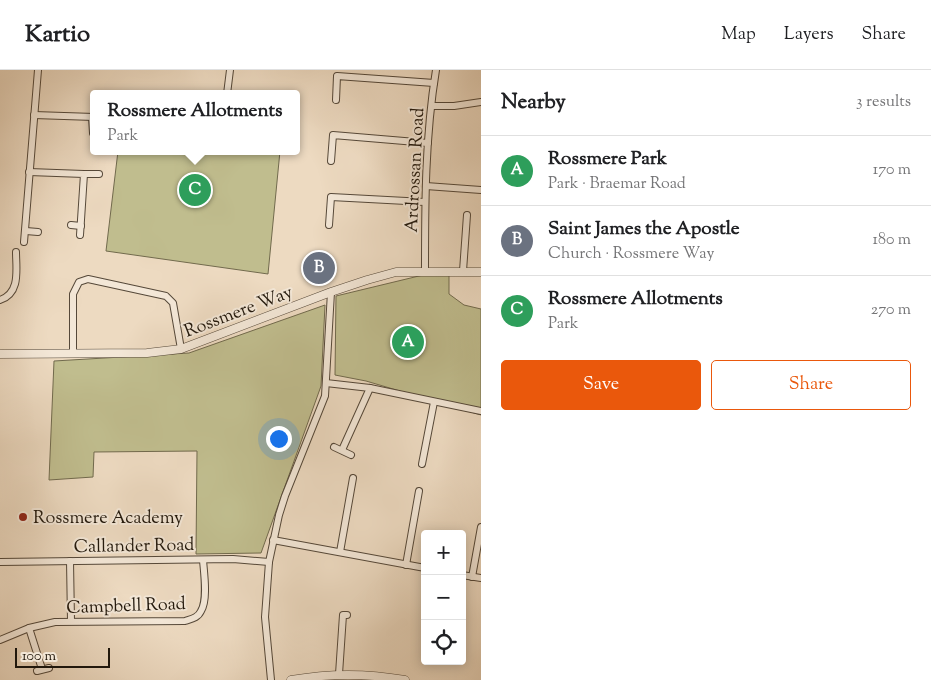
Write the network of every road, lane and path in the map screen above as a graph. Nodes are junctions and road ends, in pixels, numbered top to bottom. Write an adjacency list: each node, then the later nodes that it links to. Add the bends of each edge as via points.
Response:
1 (38, 70): 9 (street)
2 (230, 70): 5 (street)
3 (436, 70): 4 (street, Ardrossan Road)
4 (434, 83): 6 (street, via 337,76); 8 (street, Ardrossan Road)
5 (228, 90)
6 (336, 100)
7 (481, 102): 8 (street)
8 (432, 106): 11 (street, Ardrossan Road)
9 (34, 115): 10 (street); 13 (street)
10 (90, 117)
11 (428, 143): 12 (street, via 333,135); 16 (street, Ardrossan Road)
12 (331, 161)
13 (28, 172): 14 (street); 23 (street)
14 (84, 174): 15 (street); 22 (street)
15 (99, 174)
16 (426, 186): 17 (street); 18 (street, Ardrossan Road)
17 (481, 190)
18 (425, 202): 21 (street, via 331,197); 29 (street, Ardrossan Road)
19 (467, 215): 28 (street)
20 (71, 225): 22 (street)
21 (329, 225)
22 (81, 226): 25 (street)
23 (26, 231): 24 (street); 26 (street)
24 (38, 232)
25 (80, 235)
26 (24, 242)
27 (16, 252): 32 (street, via 16,286)
28 (463, 271): 29 (street, Rossmere Way); 30 (street, Rossmere Way)
29 (425, 272): 31 (street, Rossmere Way, via 396,272)
30 (481, 272)
31 (331, 292): 33 (street, Rossmere Way); 36 (street)
32 (0, 300)
33 (181, 348): 35 (street, Rossmere Way, via 147,353); 35 (street, via 172,303 166,296 88,278 79,282 73,294)
34 (0, 354): 35 (street, Rossmere Way)
35 (73, 354)
36 (326, 383): 37 (street); 47 (street, via 325,396 293,474)
37 (370, 388): 38 (street); 41 (street)
38 (434, 402): 39 (street); 43 (street)
39 (481, 411)
40 (334, 447): 41 (street)
41 (342, 450): 42 (street)
42 (351, 455)
43 (422, 464)
44 (353, 478): 48 (street)
45 (420, 491): 53 (street)
46 (481, 527): 56 (street)
47 (273, 540): 48 (street); 52 (street)
48 (340, 552): 53 (street)
49 (203, 560): 50 (street, Callander Road); 52 (street, Callander Road); 59 (street, Campbell Road, via 204,606 197,617 185,621)
50 (70, 561): 51 (street, Callander Road); 59 (street)
51 (0, 562)
52 (269, 562): 65 (street, via 265,617)
53 (406, 565): 54 (street)
54 (421, 567)
55 (466, 575): 56 (street)
56 (472, 576): 57 (street)
57 (481, 578)
58 (347, 615): 63 (street, via 343,615)
59 (71, 622): 60 (street, Campbell Road)
60 (29, 628): 61 (street, Campbell Road); 62 (street, via 39,670)
61 (0, 640)
62 (49, 668)
63 (339, 674): 64 (street); 67 (street)
64 (318, 678): 66 (street)
65 (270, 680)
66 (291, 680)
67 (405, 680)

